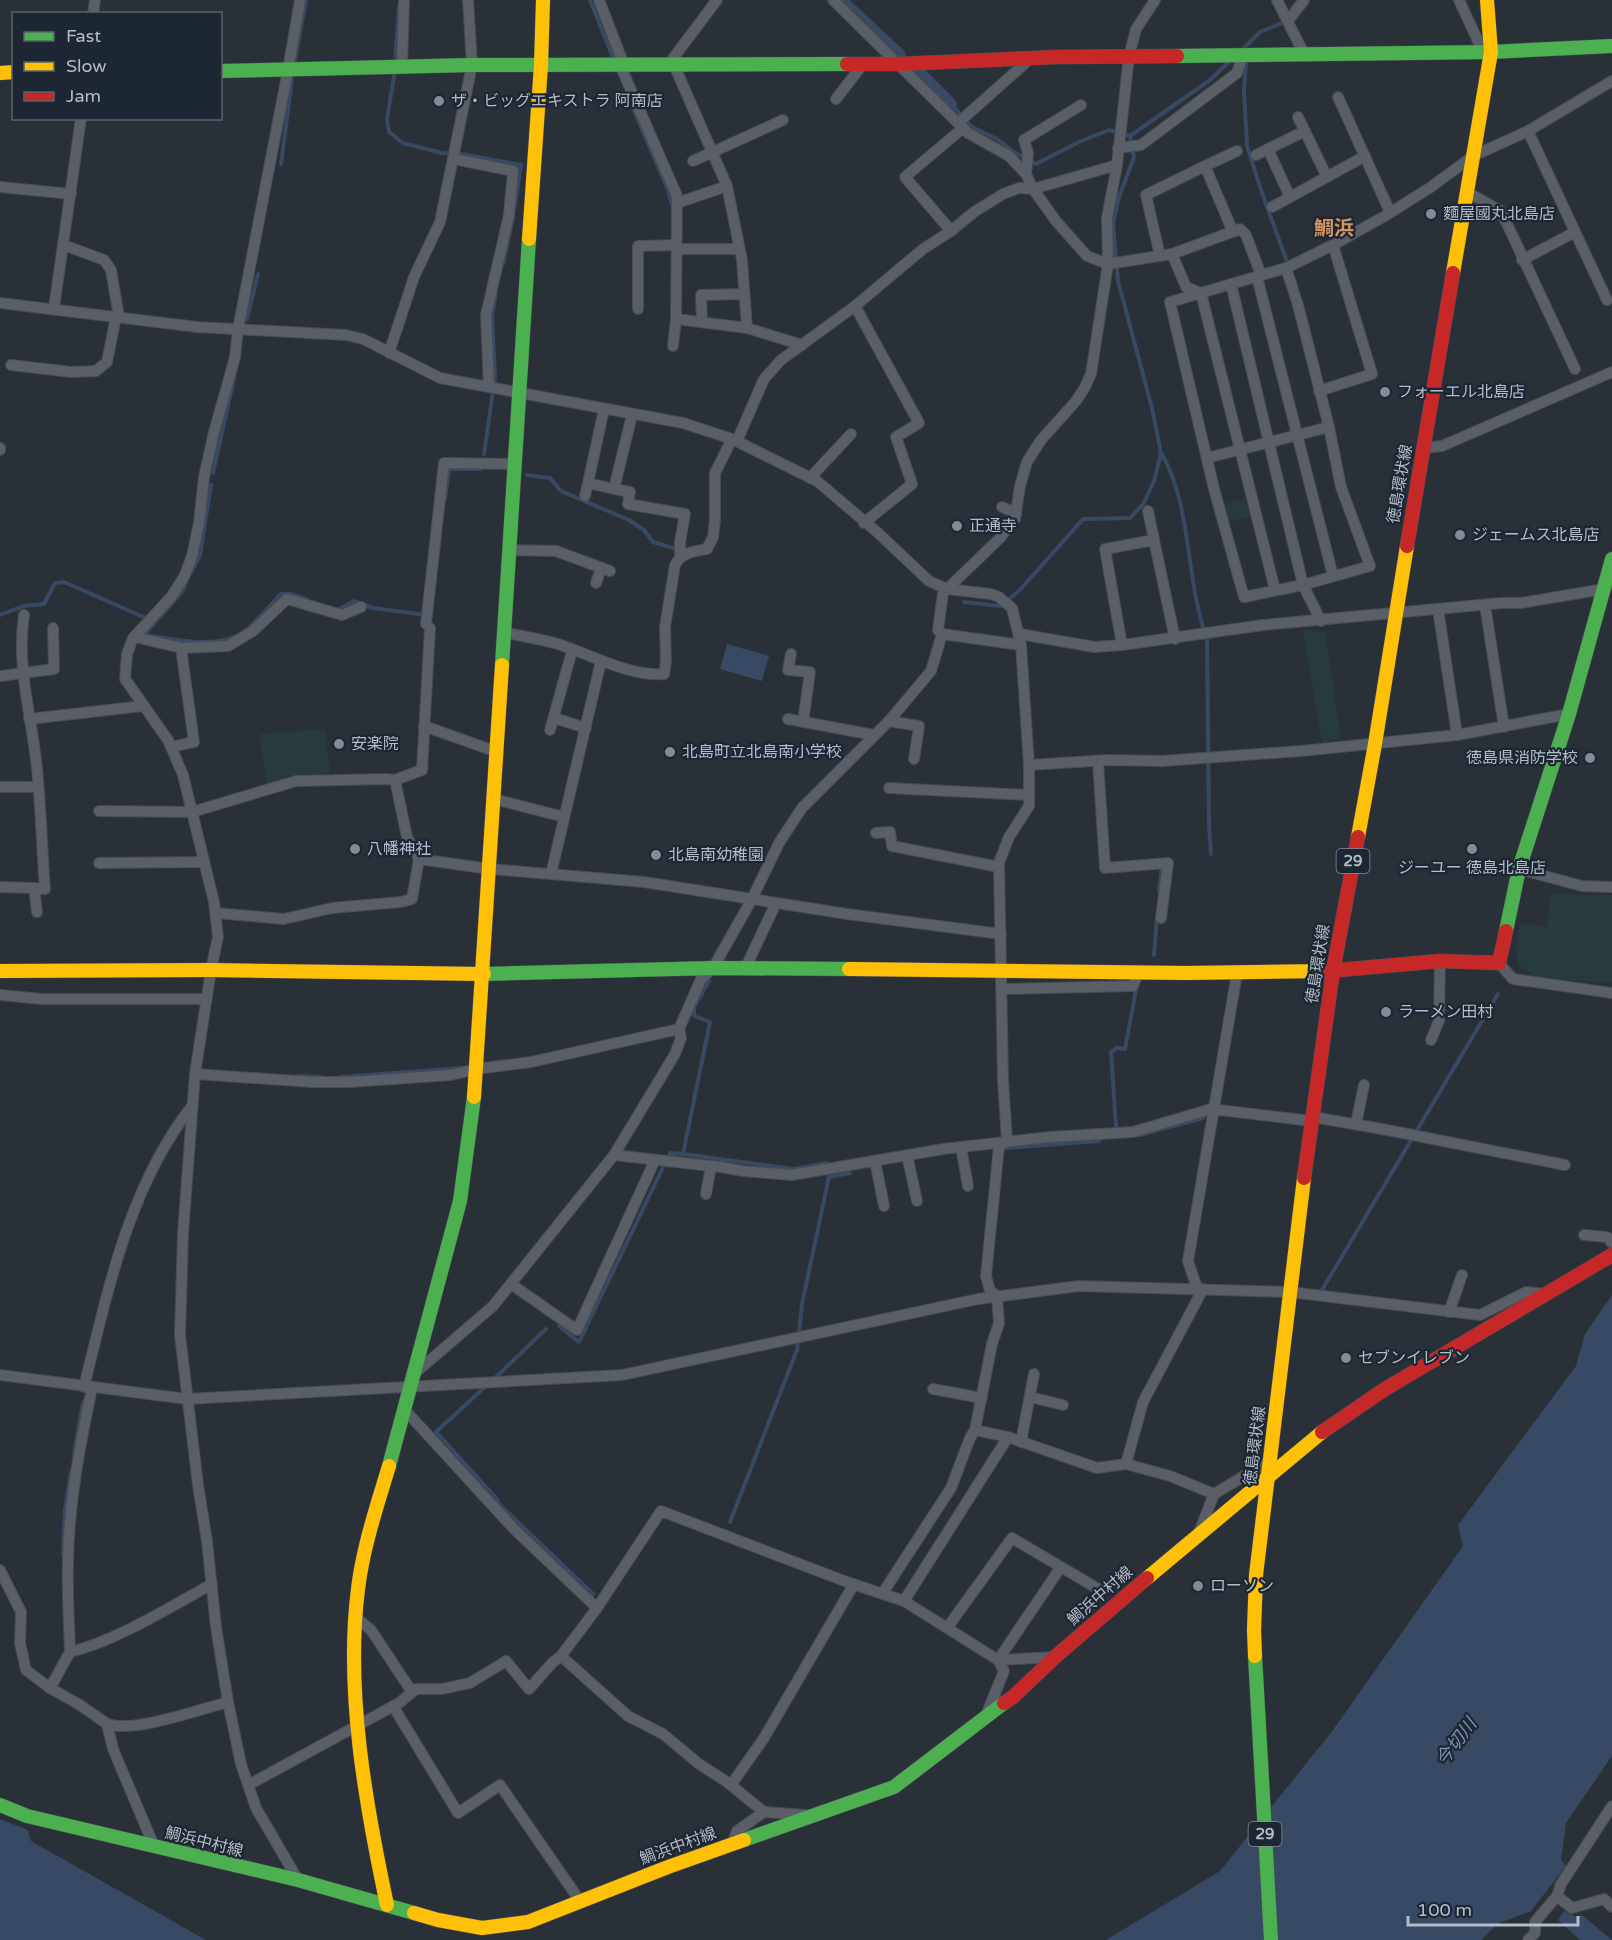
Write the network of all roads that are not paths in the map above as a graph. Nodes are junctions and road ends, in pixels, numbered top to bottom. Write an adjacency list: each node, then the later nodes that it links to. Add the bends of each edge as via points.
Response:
1 (300, 0): 27 (street)
2 (404, 0): 26 (street)
3 (468, 0): 22 (street)
4 (543, 0): 23 (street)
5 (599, 0): 24 (street)
6 (717, 0): 25 (street)
7 (833, 0): 21 (street)
8 (1155, 0): 18 (street, via 1136,29)
9 (1277, 0): 13 (street)
10 (1304, 0): 13 (street)
11 (1459, 0): 15 (street)
12 (1487, 0): 15 (street, 徳島環状線 / 29)
13 (1288, 21): 16 (street)
14 (1612, 46): 15 (street)
15 (1487, 52): 16 (street); 46 (street, 徳島環状線 / 29)
16 (1304, 54): 17 (street)
17 (1237, 55): 18 (street); 39 (street, via 1237,73 1141,145)
18 (1129, 56): 19 (street); 39 (street)
19 (1031, 58): 21 (street); 36 (street)
20 (863, 64): 21 (street); 25 (street); 31 (street)
21 (899, 64): 36 (street)
22 (472, 65): 23 (street); 26 (street); 44 (street)
23 (540, 65): 24 (street); 95 (street)
24 (619, 65): 25 (street); 58 (street)
25 (671, 65): 42 (street)
26 (397, 67): 27 (street)
27 (288, 70): 28 (street); 86 (street)
28 (222, 71)
29 (1612, 81): 38 (street)
30 (1338, 97): 45 (street)
31 (836, 99)
32 (1081, 105): 50 (street, via 1024,140 1028,153)
33 (1298, 117): 37 (street)
34 (81, 120): 56 (street)
35 (783, 120): 42 (street)
36 (960, 125): 50 (street, via 1009,156); 61 (street, via 905,177)
37 (1305, 131): 40 (street); 51 (street)
38 (1528, 131): 46 (street); 63 (street)
39 (1118, 148): 48 (street)
40 (1268, 150): 43 (street); 57 (street)
41 (1237, 151): 49 (street)
42 (712, 154): 47 (street); 52 (street)
43 (1256, 155)
44 (455, 156): 89 (street, via 440,222 414,277); 93 (street, via 513,171 509,215 486,315)
45 (1365, 156): 51 (street); 60 (street)
46 (1473, 156): 55 (street, 徳島環状線 / 29); 60 (street)
47 (693, 161)
48 (1118, 165): 54 (street); 71 (street, via 1107,218)
49 (1205, 166): 62 (street); 69 (street, via 1146,195)
50 (1026, 174): 54 (street)
51 (1327, 177): 57 (street)
52 (726, 186): 58 (street); 67 (street)
53 (0, 187): 56 (street)
54 (1033, 189): 61 (street, via 1019,188 1003,194); 71 (street, via 1087,256)
55 (1467, 192): 70 (street, via 1501,211); 103 (street, 徳島環状線 / 29)
56 (71, 194): 64 (street)
57 (1290, 197): 59 (street)
58 (677, 203): 66 (street)
59 (1272, 207)
60 (1390, 212): 65 (street)
61 (951, 231): 79 (street, via 923,249)
62 (1233, 231): 68 (street); 73 (street, via 1240,229 1246,235)
63 (1575, 232): 70 (street); 77 (street)
64 (64, 245): 80 (street); 82 (street, via 104,260 111,270)
65 (1333, 245): 72 (street); 94 (street, via 1372,375)
66 (677, 247): 67 (street); 81 (street, via 638,246); 83 (street)
67 (740, 249): 76 (street)
68 (1172, 254): 69 (street); 75 (street, via 1186,287)
69 (1160, 256): 71 (street)
70 (1522, 260): 91 (street)
71 (1108, 264): 113 (street, via 1091,374 1072,406 1027,462)
72 (1286, 268): 73 (street); 94 (street)
73 (1259, 276): 74 (street); 100 (street)
74 (1231, 284): 75 (street); 102 (street)
75 (1201, 293): 104 (street); 105 (street, via 1170,302)
76 (744, 294): 84 (street, via 701,295); 85 (street)
77 (1607, 300)
78 (0, 303): 80 (street)
79 (855, 306): 87 (street); 114 (street, via 920,423 896,437 912,484)
80 (54, 308): 82 (street)
81 (638, 309)
82 (117, 317): 86 (street); 90 (street, via 107,362 96,371)
83 (676, 320): 84 (street); 88 (street)
84 (702, 322): 85 (street)
85 (747, 328): 87 (street)
86 (238, 329): 89 (street, via 345,335 363,339); 134 (street, via 236,357 214,432 192,556 171,597)
87 (802, 345): 101 (street, via 764,379)
88 (673, 346)
89 (389, 353): 93 (street, via 440,378)
90 (10, 365)
91 (1575, 369)
92 (1612, 372): 103 (street, via 1442,446)
93 (493, 387): 95 (street)
94 (1319, 391): 98 (street)
95 (518, 392): 96 (street); 106 (street)
96 (604, 409): 97 (street); 108 (street)
97 (632, 415): 101 (street, via 683,423); 109 (street)
98 (1329, 427): 100 (street); 119 (street, via 1341,488 1370,566)
99 (851, 434): 107 (street)
100 (1297, 436): 102 (street); 119 (street)
101 (734, 440): 107 (street); 117 (street, via 715,473 713,537 707,549)
102 (1270, 443): 104 (street); 121 (street)
103 (1423, 448): 128 (street, 徳島環状線 / 29)
104 (1240, 450): 105 (street); 124 (street)
105 (1206, 458): 124 (street, via 1244,597)
106 (513, 464): 116 (street); 151 (street, via 444,463 428,620)
107 (810, 478): 114 (street)
108 (588, 483): 109 (street); 110 (street)
109 (614, 489): 117 (street, via 630,492 628,504 685,514)
110 (585, 496)
111 (1002, 507): 113 (street)
112 (1148, 511): 115 (street)
113 (1016, 513): 122 (street, via 1000,538)
114 (864, 523): 122 (street, via 929,581)
115 (1154, 540): 135 (street); 137 (street, via 1105,549)
116 (508, 550): 120 (street, via 556,551 605,569); 132 (street)
117 (680, 556): 141 (street, via 675,565 665,627 664,674 650,675)
118 (1612, 559): 123 (street)
119 (1333, 576): 121 (street)
120 (596, 583)
121 (1304, 585): 124 (street); 130 (street)
122 (947, 589): 133 (street, via 940,607 938,630); 136 (street, via 999,597 1012,608)
123 (1604, 589): 125 (street); 145 (street)
124 (1275, 590)
125 (1485, 605): 127 (street); 152 (street)
126 (361, 607): 138 (street, via 342,615 286,599 252,631 228,646)
127 (1438, 609): 128 (street); 156 (street)
128 (1395, 614): 130 (street); 157 (street, 徳島環状線 / 29)
129 (24, 615): 142 (street, via 20,638)
130 (1321, 621): 135 (street, via 1263,625)
131 (53, 628): 142 (street, via 54,669)
132 (503, 632): 139 (street); 159 (street)
133 (942, 634): 136 (street); 149 (street, via 931,671)
134 (135, 637): 138 (street); 144 (street, via 127,654 125,679)
135 (1175, 639): 137 (street)
136 (1021, 640): 137 (street, via 1094,647); 162 (street)
137 (1122, 645)
138 (181, 648): 158 (street, via 194,742)
139 (572, 651): 141 (street); 146 (street)
140 (791, 654): 150 (street, via 788,670 810,672)
141 (601, 661): 153 (street)
142 (22, 673): 143 (street); 147 (street)
143 (0, 676)
144 (143, 706): 147 (street); 158 (street)
145 (1569, 714): 152 (street); 178 (street)
146 (554, 718): 153 (street); 154 (street)
147 (29, 719): 165 (street)
148 (788, 719): 150 (street)
149 (889, 721): 155 (street); 160 (street, via 919,726)
150 (803, 722): 155 (street)
151 (424, 726): 159 (street); 163 (street, via 422,770)
152 (1504, 727): 156 (street)
153 (586, 728): 171 (street)
154 (550, 730)
155 (874, 735): 183 (street, via 802,808 779,843)
156 (1456, 735): 157 (street)
157 (1375, 744): 161 (street, via 1162,761); 195 (street, 徳島環状線 / 29)
158 (171, 747): 170 (street)
159 (496, 752): 168 (street)
160 (914, 759)
161 (1098, 761): 162 (street); 187 (street, via 1105,868 1168,863)
162 (1029, 765): 167 (street)
163 (395, 780): 170 (street, via 296,781); 173 (street, via 406,837)
164 (0, 787): 165 (street)
165 (38, 787): 182 (street, via 45,889)
166 (889, 788): 167 (street)
167 (1029, 795): 176 (street, via 1029,806 1009,837)
168 (494, 799): 171 (street); 177 (street)
169 (99, 811): 170 (street)
170 (192, 812): 174 (street)
171 (564, 817): 179 (street)
172 (876, 833): 176 (street, via 890,832 892,846)
173 (419, 859): 177 (street); 186 (street, via 409,900 332,908 284,919)
174 (204, 862): 175 (street); 186 (street)
175 (99, 863)
176 (999, 867): 188 (street)
177 (490, 869): 179 (street); 199 (street)
178 (1519, 869): 181 (street, via 1582,886); 190 (street)
179 (551, 874): 183 (street, via 644,882)
180 (0, 887): 182 (street)
181 (1612, 887)
182 (34, 888): 185 (street)
183 (752, 899): 184 (street); 191 (street)
184 (776, 903): 188 (street); 192 (street)
185 (37, 912)
186 (216, 913): 193 (street, via 218,937)
187 (1161, 918)
188 (1001, 934): 196 (street)
189 (1440, 961): 190 (street); 195 (street); 205 (street, via 1438,1021)
190 (1499, 963): 201 (street, via 1513,979)
191 (713, 968): 192 (street); 199 (street); 204 (street, via 701,979)
192 (745, 969): 196 (street)
193 (211, 970): 194 (street); 199 (street); 203 (street)
194 (0, 971)
195 (1333, 971): 198 (street); 211 (street, 徳島環状線 / 29)
196 (1002, 972): 197 (street); 200 (street)
197 (1138, 973): 198 (street); 200 (street, via 1133,986)
198 (1237, 973): 210 (street)
199 (483, 974): 206 (street)
200 (1002, 989): 213 (street)
201 (1612, 993)
202 (0, 995): 203 (street, via 42,999)
203 (207, 999): 207 (street)
204 (679, 1029): 206 (street, via 531,1062); 215 (street, via 681,1038 675,1054)
205 (1431, 1040)
206 (476, 1069): 207 (street, via 451,1076 350,1082); 237 (street, via 460,1201)
207 (195, 1074): 209 (street)
208 (1364, 1085): 212 (street)
209 (192, 1106): 238 (street, via 176,1126 135,1206 107,1296); 242 (street, via 180,1289)
210 (1213, 1109): 211 (street); 213 (street, via 1133,1132); 230 (street, via 1188,1261)
211 (1312, 1119): 212 (street); 231 (street, 徳島環状線 / 29)
212 (1356, 1125): 219 (street)
213 (1007, 1141): 214 (street); 233 (street, via 999,1146 986,1276 990,1291)
214 (961, 1147): 216 (street); 221 (street)
215 (614, 1155): 217 (street); 229 (street)
216 (907, 1155): 218 (street); 223 (street)
217 (655, 1160): 220 (street); 229 (street, via 577,1330)
218 (874, 1161): 220 (street, via 792,1175); 224 (street)
219 (1565, 1165)
220 (711, 1166): 222 (street)
221 (969, 1186)
222 (706, 1194)
223 (917, 1201)
224 (884, 1206)
225 (1584, 1235): 226 (street, via 1607,1237)
226 (1612, 1243)
227 (1612, 1255): 232 (street, 鯛浜中村線)
228 (1462, 1275): 234 (street)
229 (511, 1284): 237 (street, via 493,1306)
230 (1200, 1288): 231 (street); 233 (street, via 1079,1286); 248 (street, via 1143,1402)
231 (1290, 1292): 234 (street); 249 (street, 徳島環状線 / 29)
232 (1545, 1294): 234 (street, via 1526,1292 1480,1315); 249 (street, 鯛浜中村線, via 1385,1389)
233 (997, 1296): 237 (street, via 622,1375); 241 (street, via 999,1323)
234 (1449, 1312)
235 (1034, 1374): 240 (street)
236 (0, 1375): 238 (street)
237 (413, 1380): 242 (street); 244 (street)
238 (88, 1388): 242 (street); 262 (street, via 68,1561)
239 (933, 1389): 241 (street)
240 (1030, 1397): 243 (street); 247 (street)
241 (982, 1398): 245 (street)
242 (187, 1399): 254 (street)
243 (1063, 1405)
244 (404, 1409): 259 (street, via 514,1529); 260 (street, via 368,1539)
245 (975, 1430): 246 (street); 257 (street, via 951,1488)
246 (1008, 1437): 247 (street); 258 (street)
247 (1021, 1442): 248 (street, via 1097,1468)
248 (1126, 1464): 250 (street)
249 (1269, 1467): 250 (street); 251 (street, 鯛浜中村線); 286 (street, 徳島環状線 / 29, via 1256,1575 1254,1630)
250 (1214, 1494): 251 (street)
251 (1200, 1532): 264 (street, 鯛浜中村線)
252 (1061, 1567): 256 (street); 261 (street, via 1012,1538); 265 (street)
253 (0, 1570): 266 (street, via 21,1612 20,1643 26,1670)
254 (212, 1584): 262 (street, via 88,1648); 268 (street)
255 (854, 1584): 257 (street); 259 (street, via 661,1511); 274 (street, via 764,1738)
256 (1100, 1590)
257 (882, 1594): 258 (street)
258 (904, 1601): 261 (street)
259 (597, 1608): 263 (street)
260 (355, 1617): 267 (street, via 371,1630); 272 (street)
261 (947, 1628): 265 (street)
262 (70, 1652): 266 (street)
263 (561, 1656): 267 (street, via 529,1689 506,1661 470,1683); 274 (street, via 628,1716 663,1734)
264 (1055, 1657): 265 (street); 270 (street, 鯛浜中村線, via 1013,1697)
265 (998, 1660): 270 (street, via 1004,1671)
266 (50, 1688): 271 (street)
267 (412, 1692): 269 (street)
268 (228, 1702): 271 (street, via 153,1722 118,1728); 273 (street)
269 (393, 1706): 272 (street); 283 (street, via 458,1813 500,1785)
270 (987, 1714): 278 (street, 鯛浜中村線, via 894,1787)
271 (107, 1725): 280 (street, via 112,1749)
272 (358, 1726): 273 (street); 284 (street, via 373,1840)
273 (249, 1785): 281 (street, via 256,1808)
274 (731, 1785): 277 (street)
275 (0, 1805): 280 (street, 鯛浜中村線, via 27,1816)
276 (1612, 1806): 282 (street)
277 (764, 1812): 278 (street); 279 (street, via 737,1831)
278 (814, 1815): 279 (street, 鯛浜中村線)
279 (732, 1844): 283 (street, 鯛浜中村線)
280 (154, 1846): 281 (street, 鯛浜中村線)
281 (298, 1880): 284 (street, 鯛浜中村線)
282 (1557, 1896): 285 (street, via 1572,1908 1604,1899); 287 (street, via 1534,1922 1535,1933)
283 (580, 1901): 284 (street, 鯛浜中村線, via 528,1922 482,1928)
284 (387, 1905)
285 (1612, 1907)
286 (1271, 1940)
287 (1528, 1940)

